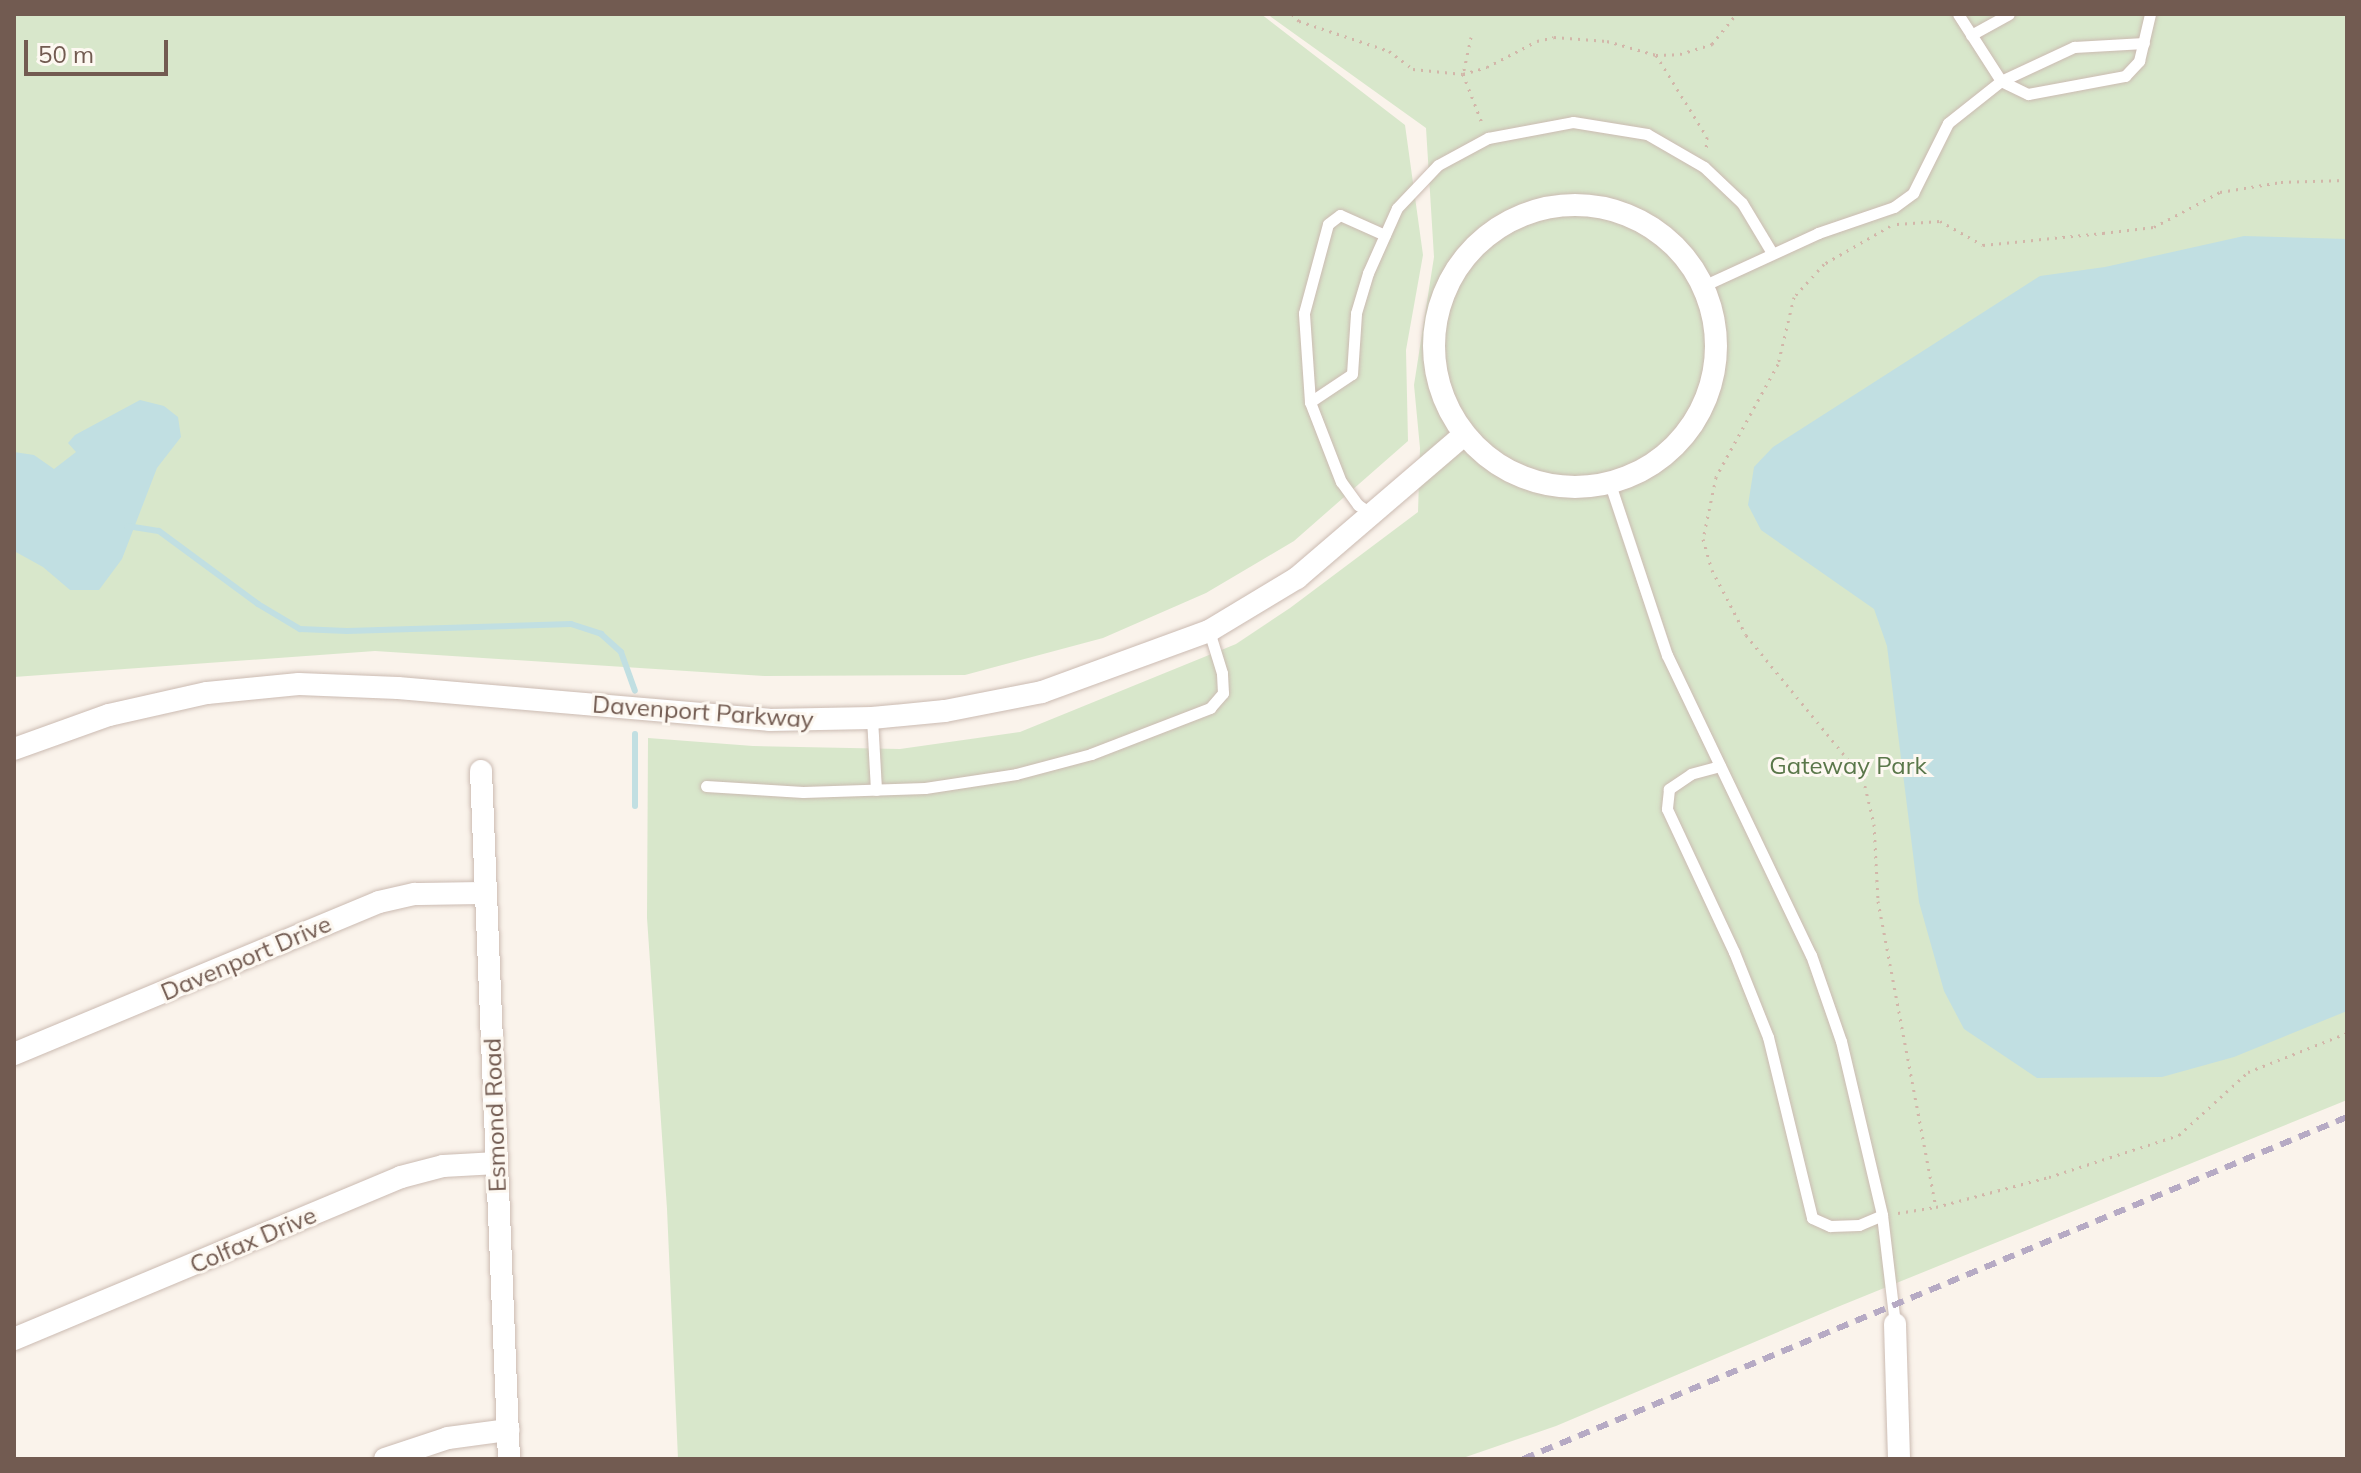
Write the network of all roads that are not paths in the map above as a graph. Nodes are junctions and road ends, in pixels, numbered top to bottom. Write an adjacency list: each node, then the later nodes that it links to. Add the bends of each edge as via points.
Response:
1 (1958, 14): 4 (lane)
2 (2009, 14): 4 (lane)
3 (2150, 14): 5 (lane)
4 (1971, 35): 6 (lane)
5 (2144, 43): 6 (lane, via 2074,47); 6 (lane, via 2139,61 2125,76 2028,94)
6 (2001, 81): 8 (lane, via 1948,123 1913,193 1894,207)
7 (1385, 235): 8 (lane, via 1397,208 1438,165 1488,138 1573,122 1647,134 1704,167 1742,203); 10 (lane, via 1356,313 1352,374); 10 (lane, via 1340,215 1328,224 1304,313)
8 (1772, 253): 9 (lane)
9 (1703, 286): 11 (street, via 1661,233 1609,209 1564,205 1531,211 1500,226 1453,274 1439,306 1436,373 1446,406); 12 (street, via 1715,326 1715,367 1703,407 1681,442 1648,468)
10 (1310, 402): 13 (lane, via 1341,482)
11 (1464, 435): 12 (street, via 1515,475 1578,489); 13 (street, Davenport Parkway)
12 (1610, 484): 17 (lane, via 1667,655)
13 (1373, 515): 14 (street, Davenport Parkway, via 1297,578)
14 (1209, 631): 15 (street, Davenport Parkway, via 1042,692 945,711); 20 (lane, via 1223,693 1210,708 1091,754 1016,774)
15 (872, 718): 16 (street, Davenport Parkway, via 769,720 299,684 207,693 109,715); 20 (lane)
16 (14, 749)
17 (1720, 766): 24 (lane, via 1816,969 1841,1041); 24 (lane, via 1691,774 1669,789 1667,809 1768,1037 1812,1218 1830,1226 1859,1225)
18 (481, 771): 21 (street, Esmond Road)
19 (706, 786): 20 (lane)
20 (876, 790)
21 (486, 893): 22 (street, Davenport Drive, via 415,894 379,902); 23 (street, Esmond Road)
22 (14, 1054)
23 (497, 1163): 26 (street, Colfax Drive, via 443,1166 401,1177); 27 (street, Esmond Road)
24 (1882, 1215): 25 (lane)
25 (1895, 1324): 30 (street)
26 (14, 1339)
27 (508, 1430): 28 (street, via 448,1438); 29 (street, Esmond Road)
28 (385, 1459)
29 (509, 1459)
30 (1899, 1459)

